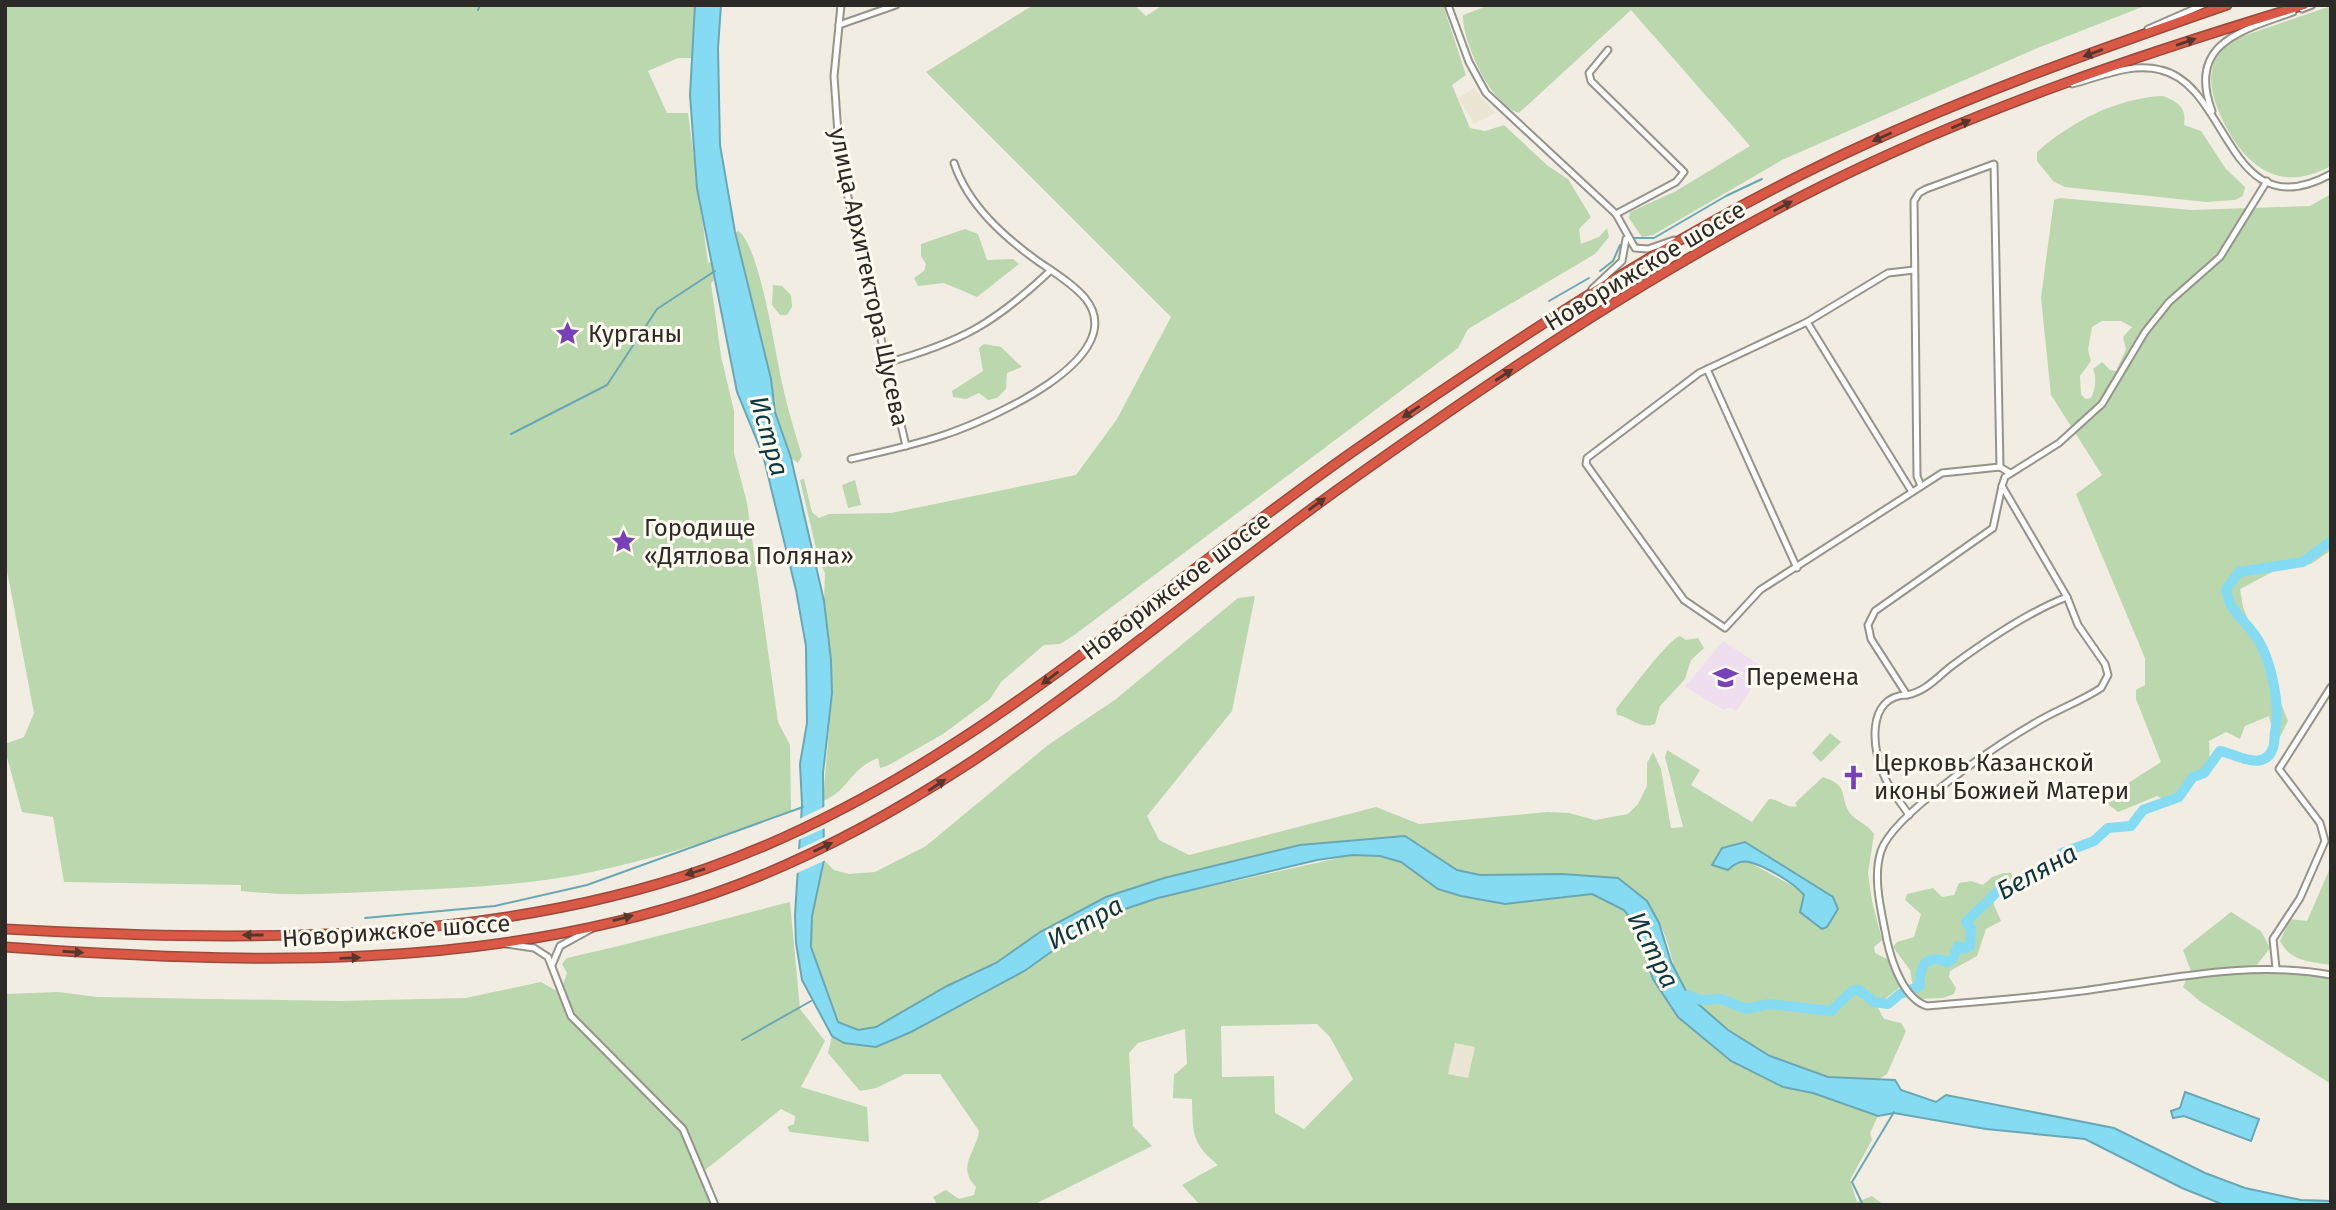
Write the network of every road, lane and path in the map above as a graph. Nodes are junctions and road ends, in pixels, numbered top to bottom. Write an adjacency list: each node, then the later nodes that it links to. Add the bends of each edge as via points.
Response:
1 (841, 5): 8 (street, улица Архитектора Щусева)
2 (896, 5): 8 (street)
3 (1448, 5): 16 (street, via 1486,93)
4 (2203, 5): 9 (street)
5 (2227, 5): 9 (highway, Новорижское шоссе)
6 (2304, 5): 11 (highway, Новорижское шоссе, one-way to 6)
7 (2312, 5): 12 (street, via 2234,34 2215,51 2205,80)
8 (839, 25): 23 (street, улица Архитектора Щусева, via 834,108 840,163)
9 (2124, 41): 17 (highway, Новорижское шоссе, one-way to 17, via 1886,135)
10 (1608, 50): 16 (street, via 1588,73 1591,81 1684,172 1676,182)
11 (2052, 89): 12 (street, via 2129,69 2159,69 2191,86); 37 (highway, Новорижское шоссе, one-way to 11, via 705,896 767,872 915,799 990,750 1321,501 1584,323 1831,181)
12 (2215, 120): 15 (street, via 2239,161)
13 (954, 163): 20 (street, via 980,210)
14 (2331, 174): 15 (street, via 2305,184)
15 (2267, 181): 28 (street, via 2220,257 2169,302 2145,332 2102,404 2060,443)
16 (1616, 214): 18 (street)
17 (1712, 223): 18 (street, via 1648,249 1635,248); 21 (highway, Новорижское шоссе)
18 (1626, 236): 21 (street, via 1625,256 1617,269)
19 (1914, 270): 22 (street, via 1888,273); 27 (street, via 1914,201 1919,193 1994,164); 29 (street, via 1917,476)
20 (1051, 271): 23 (street, via 996,318 944,345); 25 (street, via 1091,306 1097,324 1086,352 1053,379 994,414)
21 (1566, 310): 38 (highway, Новорижское шоссе, one-way to 38, via 1287,498 944,753 870,795 705,869 541,910 434,925 275,935)
22 (1807, 322): 24 (street); 31 (street)
23 (886, 363): 25 (street, улица Архитектора Щусева)
24 (1707, 369): 32 (street); 32 (street, via 1587,458 1586,464 1684,600 1725,628 1760,590)
25 (906, 446): 26 (street)
26 (851, 459)
27 (2000, 467): 28 (street); 29 (street, via 1949,470)
28 (2010, 473): 30 (street)
29 (1921, 486): 31 (street)
30 (2002, 486): 33 (street); 35 (street, via 1993,528 1875,611 1868,625 1871,639)
31 (1912, 492): 32 (street)
32 (1797, 568)
33 (2067, 597): 35 (street); 36 (street, via 2078,625 2108,670 2106,682 2021,732)
34 (2331, 687): 42 (street, via 2279,769 2320,823 2325,841 2300,898 2273,939)
35 (1907, 695): 36 (street, via 1884,704 1873,727 1884,778)
36 (1909, 814): 42 (street, via 1887,837 1878,869 1889,947 1911,998 1927,1006 2102,988 2183,974)
37 (599, 925): 39 (highway, Новорижское шоссе); 41 (street, via 555,950)
38 (5, 929)
39 (503, 944): 40 (highway, Новорижское шоссе, one-way to 39, via 276,960 370,957); 41 (street, via 542,951)
40 (5, 947)
41 (552, 965): 44 (street, via 571,1016 683,1129)
42 (2276, 968): 43 (street)
43 (2331, 975)
44 (715, 1205)

